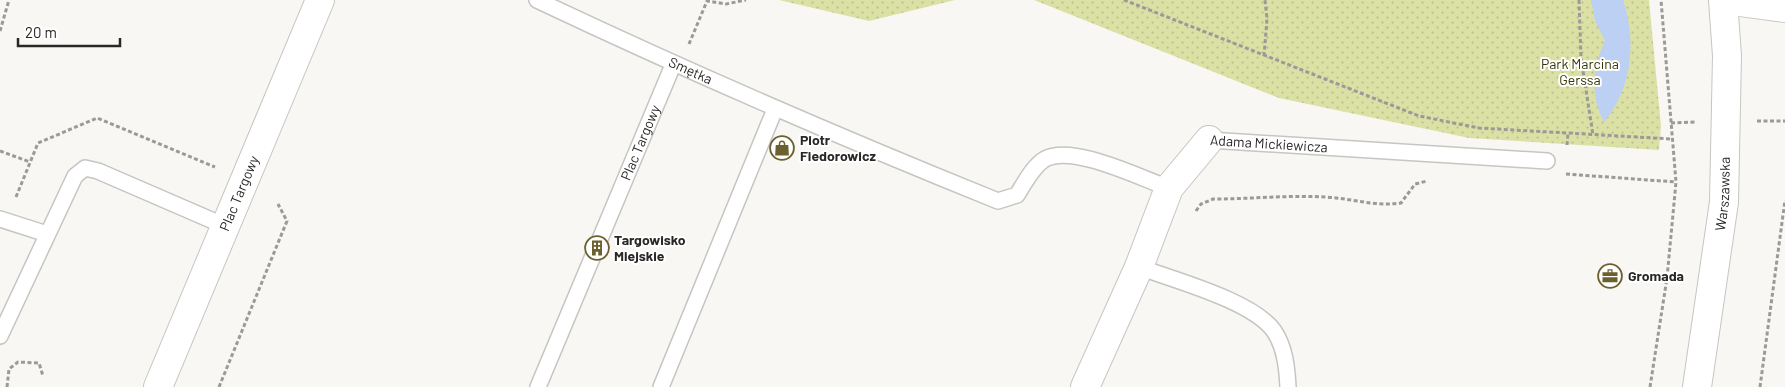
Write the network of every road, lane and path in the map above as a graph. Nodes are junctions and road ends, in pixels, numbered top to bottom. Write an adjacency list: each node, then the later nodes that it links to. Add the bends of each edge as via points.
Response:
1 (10, 0): 11 (path)
2 (320, 0): 31 (street, Plac Targowy)
3 (537, 0): 13 (lane, Smętka)
4 (746, 0): 13 (path, via 726,4 707,1)
5 (1124, 0): 12 (path)
6 (1265, 0): 12 (path)
7 (1579, 0): 16 (path, via 1581,58)
8 (1661, 0): 17 (path)
9 (1724, 0): 10 (street); 44 (street, Warszawska, via 1727,56 1724,202)
10 (1785, 8)
11 (0, 30)
12 (1264, 56): 15 (path, via 1419,116 1479,128)
13 (676, 66): 14 (lane, Smętka); 39 (lane, Plac Targowy)
14 (775, 109): 26 (lane, Smętka, via 998,201 1017,195 1044,159 1059,154 1079,155); 40 (lane)
15 (1568, 133): 16 (path); 19 (path)
16 (1593, 135): 17 (path)
17 (1672, 139): 25 (path)
18 (1209, 140): 21 (lane, Adama Mickiewicza); 26 (street, Adama Mickiewicza)
19 (1566, 149)
20 (0, 151): 22 (path)
21 (1547, 160)
22 (30, 162)
23 (1565, 166): 25 (path, via 1565,174)
24 (1432, 180): 29 (path, via 1415,184 1401,203 1382,205 1322,197 1213,199 1201,204)
25 (1676, 182): 43 (path, via 1667,278)
26 (1170, 188): 33 (street, Adama Mickiewicza)
27 (1785, 200): 45 (path)
28 (278, 204): 38 (path, via 286,221)
29 (1190, 218)
30 (0, 219): 32 (lane)
31 (225, 226): 32 (lane, via 85,168 75,176); 37 (street, Plac Targowy)
32 (47, 234): 34 (lane)
33 (1139, 267): 41 (street, Adama Mickiewicza); 42 (lane, via 1251,311 1274,331 1285,355)
34 (0, 336)
35 (43, 376): 36 (path, via 40,363 18,362 9,369)
36 (7, 387)
37 (158, 387)
38 (219, 387)
39 (538, 387)
40 (661, 387)
41 (1085, 387)
42 (1288, 387)
43 (1650, 387)
44 (1697, 387)
45 (1760, 387)

